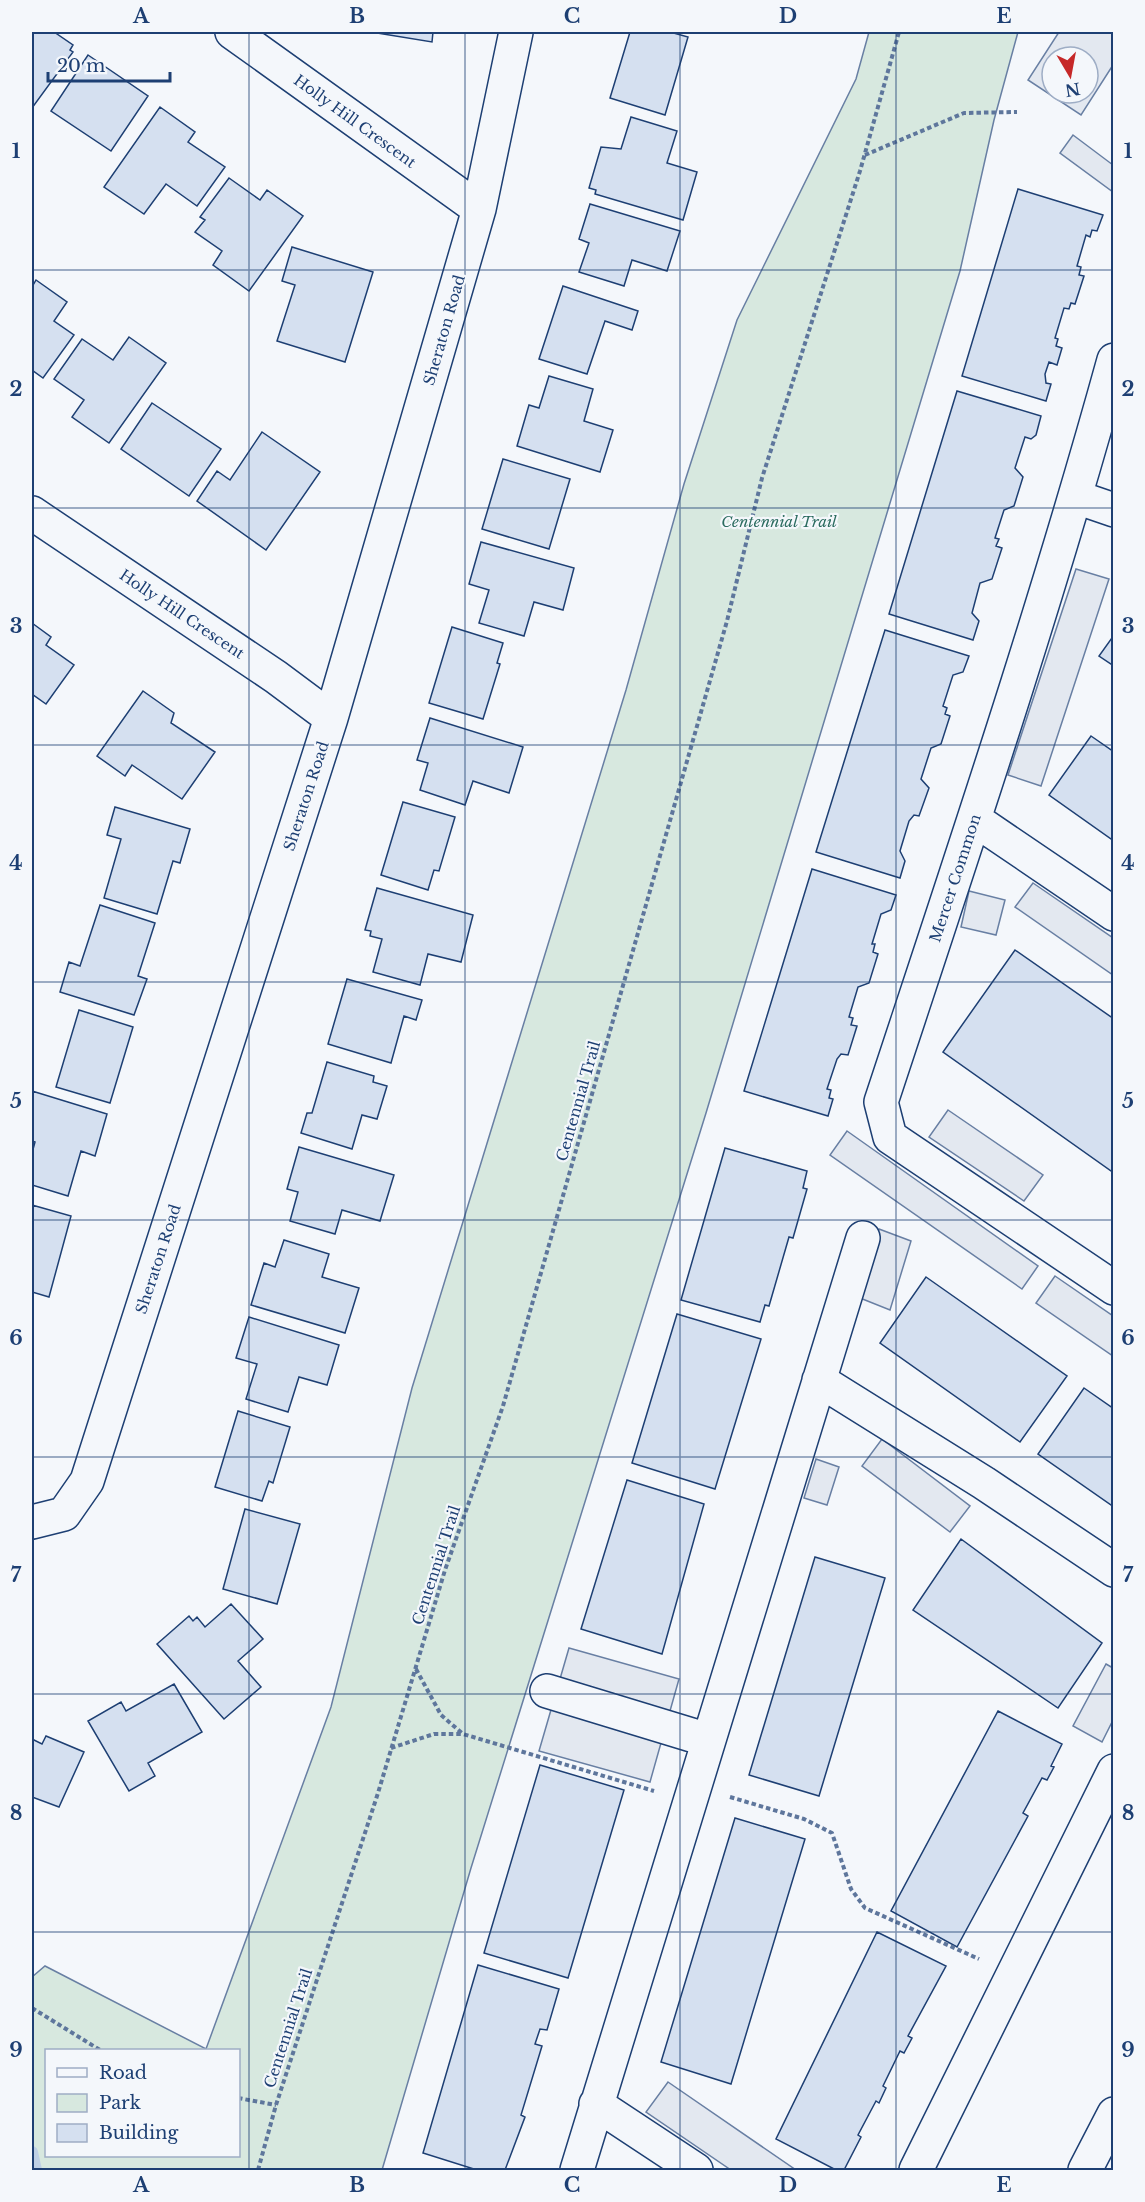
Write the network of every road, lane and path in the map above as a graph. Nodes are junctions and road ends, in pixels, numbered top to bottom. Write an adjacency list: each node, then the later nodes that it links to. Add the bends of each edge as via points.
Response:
1 (232, 32): 6 (street, Holly Hill Crescent)
2 (516, 32): 6 (street, Sheraton Road)
3 (899, 32): 5 (path, Centennial Trail)
4 (1017, 112): 5 (path, via 964,113)
5 (865, 155): 19 (path, Centennial Trail, via 762,478 727,621 503,1406)
6 (479, 210): 11 (street, Sheraton Road)
7 (1113, 360): 8 (street, Mercer Common)
8 (1076, 497): 9 (street); 12 (street, Mercer Common)
9 (1113, 510)
10 (32, 513): 11 (street, Holly Hill Crescent)
11 (331, 718): 17 (street, Sheraton Road, via 87,1481 64,1514)
12 (974, 819): 13 (street); 15 (street, Mercer Common, via 881,1102 885,1124 890,1137)
13 (1113, 914)
14 (863, 1238): 16 (street)
15 (1113, 1288)
16 (819, 1380): 18 (street, via 984,1483); 22 (street)
17 (32, 1522)
18 (1113, 1570)
19 (415, 1668): 21 (path, via 441,1715); 23 (path, Centennial Trail)
20 (547, 1691): 22 (street)
21 (463, 1734): 23 (path, via 434,1734); 25 (path)
22 (708, 1740): 25 (street)
23 (391, 1748): 31 (path, Centennial Trail)
24 (1113, 1771): 26 (street)
25 (691, 1794): 26 (path, via 817,1824 832,1833 851,1889 865,1908); 30 (street)
26 (1013, 1973): 36 (street)
27 (32, 2008): 28 (path)
28 (98, 2049)
29 (240, 2098): 31 (path)
30 (596, 2104): 34 (street); 35 (street)
31 (276, 2105): 33 (path, Centennial Trail)
32 (1113, 2114): 37 (street)
33 (258, 2170)
34 (577, 2170)
35 (696, 2170)
36 (916, 2170)
37 (1085, 2170)

